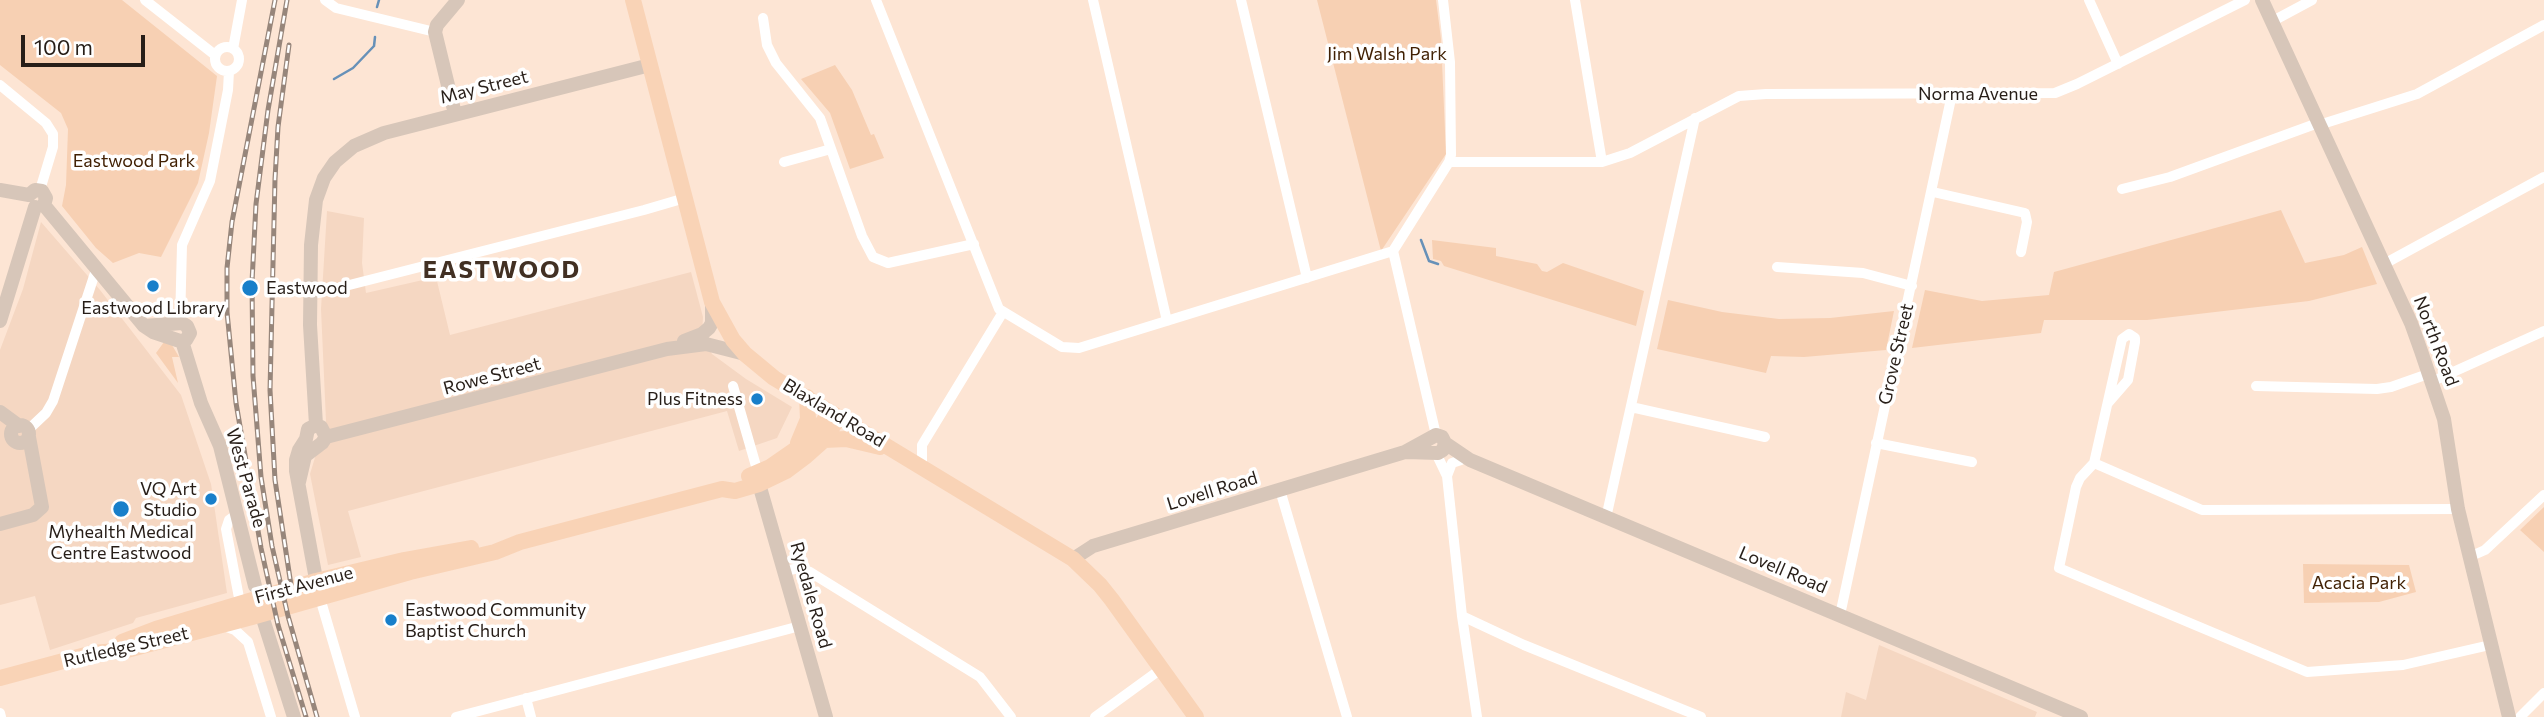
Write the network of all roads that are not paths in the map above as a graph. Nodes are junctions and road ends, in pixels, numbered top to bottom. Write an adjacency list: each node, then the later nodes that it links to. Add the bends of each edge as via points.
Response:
1 (145, 0): 20 (street)
2 (242, 0): 19 (street)
3 (325, 0): 18 (street, via 336,8)
4 (458, 0): 18 (street)
5 (633, 0): 22 (main road, Blaxland Road)
6 (876, 0): 39 (street)
7 (1093, 0): 51 (street)
8 (1241, 0): 45 (street)
9 (1443, 0): 31 (street, via 1450,62)
10 (1575, 0): 32 (street)
11 (2089, 0): 21 (street)
12 (2245, 0): 21 (street, Norma Avenue)
13 (2262, 0): 16 (street, North Road)
14 (2312, 0): 16 (street)
15 (763, 18): 29 (street, via 766,45 820,118)
16 (2271, 22): 28 (street, North Road)
17 (2544, 25): 28 (street, via 2417,94)
18 (435, 32): 26 (street)
19 (233, 49): 20 (street, via 222,48); 23 (street, via 239,60)
20 (215, 55): 23 (street, via 216,66)
21 (2118, 64): 25 (street, Norma Avenue, via 2054,93)
22 (650, 65): 26 (street, May Street); 37 (main road, Blaxland Road)
23 (229, 71): 53 (street, West Parade, via 210,181 181,245)
24 (0, 85): 38 (street, via 46,123 52,134 53,148)
25 (1952, 94): 27 (street, Norma Avenue, via 1739,96); 36 (street, Grove Street)
26 (455, 114): 47 (street, May Street, via 373,137 335,162 315,205)
27 (1695, 118): 32 (street, Norma Avenue, via 1630,153); 61 (street)
28 (2319, 124): 34 (street, via 2170,177); 42 (street, North Road)
29 (831, 149): 30 (street); 39 (street, via 873,257 888,263)
30 (784, 162)
31 (1450, 162): 32 (street, Norma Avenue); 40 (street)
32 (1602, 162)
33 (2544, 177): 42 (street)
34 (2122, 189)
35 (0, 190): 38 (street)
36 (1933, 192): 41 (street, via 2025,213); 46 (street, Grove Street)
37 (685, 198): 47 (street); 48 (main road, Blaxland Road)
38 (37, 199): 44 (street); 50 (street)
39 (974, 244): 49 (street)
40 (1393, 251): 45 (street); 70 (street)
41 (2021, 252)
42 (2384, 264): 56 (street, North Road)
43 (1777, 267): 46 (street, via 1863,273)
44 (96, 270): 53 (street, via 145,326 153,332); 65 (street, via 53,401)
45 (1307, 278): 51 (street)
46 (1912, 286): 69 (street, Grove Street)
47 (310, 295): 67 (street, via 316,425 323,428)
48 (712, 302): 54 (street, Rowe Street, via 709,328); 55 (main road, Blaxland Road)
49 (1003, 312): 51 (street, via 1068,349); 76 (street, via 922,445)
50 (0, 321)
51 (1167, 321)
52 (2544, 331): 56 (street)
53 (178, 332): 82 (street, West Parade, via 220,446)
54 (667, 349): 55 (street, Rowe Street, via 706,344); 67 (street, Rowe Street)
55 (745, 355): 59 (main road, Blaxland Road)
56 (2430, 378): 58 (street, via 2377,389); 81 (street, North Road, via 2444,419)
57 (733, 386): 78 (street, Ryedale Road)
58 (2256, 386)
59 (807, 397): 63 (main road, Blaxland Road); 71 (main road, via 807,425)
60 (2108, 403): 60 (street, via 2127,380 2135,342 2129,334 2122,339); 75 (street)
61 (1631, 407): 66 (street); 83 (street)
62 (0, 412): 65 (street)
63 (835, 414): 68 (main road, First Avenue); 71 (main road, First Avenue); 72 (main road, Blaxland Road)
64 (0, 422): 65 (street)
65 (21, 434): 84 (street, via 41,510)
66 (1765, 437)
67 (317, 440): 89 (street, via 305,456 299,482)
68 (824, 440): 72 (main road, via 846,439); 78 (main road, First Avenue, via 793,466)
69 (1875, 443): 74 (street); 92 (street, Grove Street)
70 (1436, 445): 73 (street, Lovell Road); 77 (street); 79 (street, Lovell Road)
71 (793, 451): 78 (main road, First Avenue)
72 (897, 451): 76 (main road, Blaxland Road)
73 (1465, 460): 77 (street, via 1452,463); 83 (street, Lovell Road)
74 (1972, 462)
75 (2094, 463): 81 (street, via 2202,510); 97 (street, via 2076,487 2059,568 2306,673 2403,665)
76 (922, 466): 87 (main road, Blaxland Road)
77 (1447, 475): 93 (street)
78 (758, 479): 85 (main road, First Avenue, via 732,482 722,489); 88 (street, Ryedale Road)
79 (1280, 491): 87 (street, Lovell Road, via 1093,546); 114 (street)
80 (2544, 495): 86 (street, via 2487,548)
81 (2458, 509): 86 (street, North Road)
82 (237, 514): 90 (street, West Parade); 90 (street, via 226,529)
83 (1606, 518): 92 (street, Lovell Road)
84 (0, 524)
85 (520, 542): 89 (main road, First Avenue, via 422,556); 91 (main road, First Avenue)
86 (2469, 556): 97 (street, North Road)
87 (1073, 559): 100 (main road, Blaxland Road, via 1100,585)
88 (785, 571): 96 (street, Ryedale Road); 111 (street, via 799,568 810,572 980,677)
89 (308, 583): 90 (main road, First Avenue); 91 (street)
90 (248, 596): 94 (main road, via 242,611); 98 (main road, First Avenue)
91 (313, 601): 94 (main road, First Avenue); 107 (street)
92 (1840, 615): 117 (street, Lovell Road)
93 (1462, 616): 115 (street); 116 (street)
94 (258, 620): 95 (main road, Rutledge Street); 99 (street)
95 (221, 625): 98 (main road, Rutledge Street, via 127,650); 104 (street, via 248,642)
96 (800, 626): 103 (street); 110 (street, Ryedale Road)
97 (2490, 645): 118 (street, North Road)
98 (93, 653): 101 (main road, Rutledge Street)
99 (273, 656): 105 (street); 106 (street)
100 (1161, 669): 112 (street); 113 (main road, Blaxland Road)
101 (0, 678)
102 (2544, 693): 119 (street)
103 (526, 698): 108 (street); 109 (street)
104 (271, 717)
105 (283, 717)
106 (294, 717)
107 (355, 717)
108 (456, 717)
109 (531, 717)
110 (826, 717)
111 (1012, 717)
112 (1095, 717)
113 (1196, 717)
114 (1347, 717)
115 (1477, 717)
116 (1701, 717)
117 (2081, 717)
118 (2509, 717)
119 (2520, 717)

